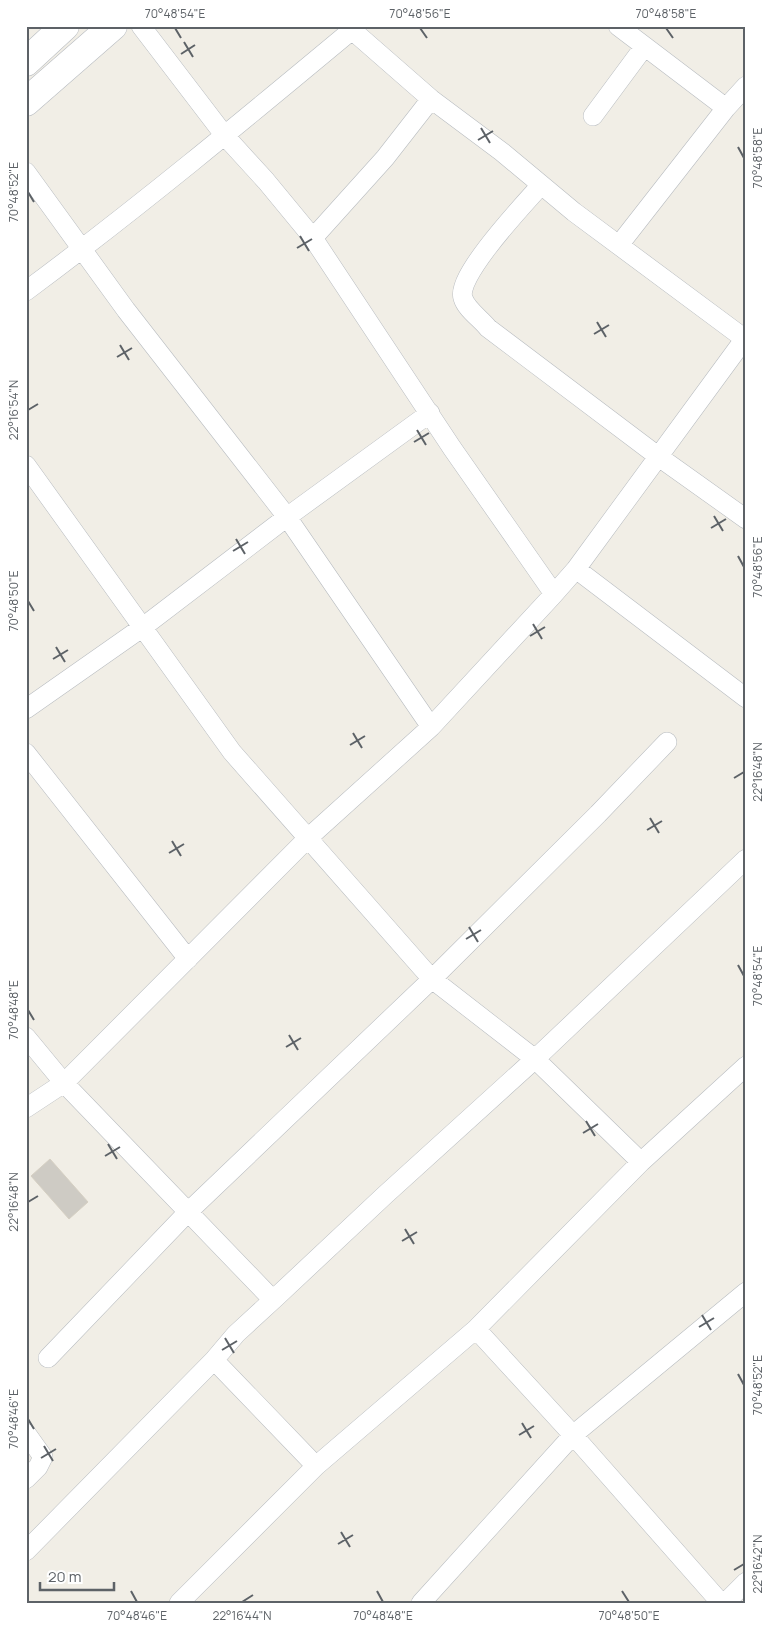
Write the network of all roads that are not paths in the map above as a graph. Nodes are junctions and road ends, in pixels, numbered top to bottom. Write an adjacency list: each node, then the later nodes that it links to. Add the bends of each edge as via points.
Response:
1 (65, 26): 7 (main road)
2 (113, 26): 10 (main road)
3 (141, 26): 13 (street)
4 (618, 26): 6 (street)
5 (354, 28): 9 (street); 13 (street)
6 (644, 47): 11 (street); 12 (street)
7 (26, 62)
8 (746, 86): 11 (street)
9 (432, 99): 15 (street); 16 (street, via 385,158)
10 (26, 102)
11 (726, 108): 17 (street)
12 (592, 116)
13 (225, 136): 16 (street); 18 (street)
14 (26, 172): 18 (street)
15 (541, 185): 17 (street); 22 (street, via 479,258 462,287 462,298 488,328)
16 (313, 238): 21 (street)
17 (619, 245): 20 (street)
18 (82, 250): 19 (street); 24 (street)
19 (26, 291)
20 (745, 338): 22 (street)
21 (430, 413): 24 (street); 27 (street)
22 (659, 457): 25 (street); 26 (street)
23 (26, 465): 28 (street)
24 (287, 517): 28 (street); 31 (street)
25 (746, 519)
26 (576, 569): 27 (street); 29 (street)
27 (554, 594): 31 (street)
28 (143, 627): 30 (street); 34 (street, via 232,752)
29 (746, 698)
30 (26, 710)
31 (431, 727): 34 (street)
32 (668, 742): 37 (street)
33 (26, 753): 36 (street)
34 (308, 838): 36 (street); 37 (street)
35 (746, 859): 39 (street)
36 (188, 959): 41 (street)
37 (432, 978): 39 (street); 44 (street)
38 (26, 1037): 41 (street)
39 (535, 1059): 43 (street); 46 (street)
40 (746, 1066): 43 (street)
41 (64, 1083): 42 (street); 44 (street)
42 (26, 1108)
43 (641, 1162): 47 (street)
44 (188, 1212): 46 (street); 48 (street)
45 (746, 1292): 51 (street)
46 (273, 1300): 49 (street, via 236,1334)
47 (476, 1329): 51 (street); 52 (street)
48 (48, 1358)
49 (214, 1360): 52 (street); 54 (street)
50 (26, 1433): 53 (street, via 43,1457 38,1468)
51 (573, 1435): 58 (street); 59 (street)
52 (316, 1466): 57 (street)
53 (26, 1479)
54 (26, 1551)
55 (746, 1582): 60 (street)
56 (746, 1596): 60 (street)
57 (179, 1603)
58 (421, 1603)
59 (721, 1603)
60 (727, 1603)

